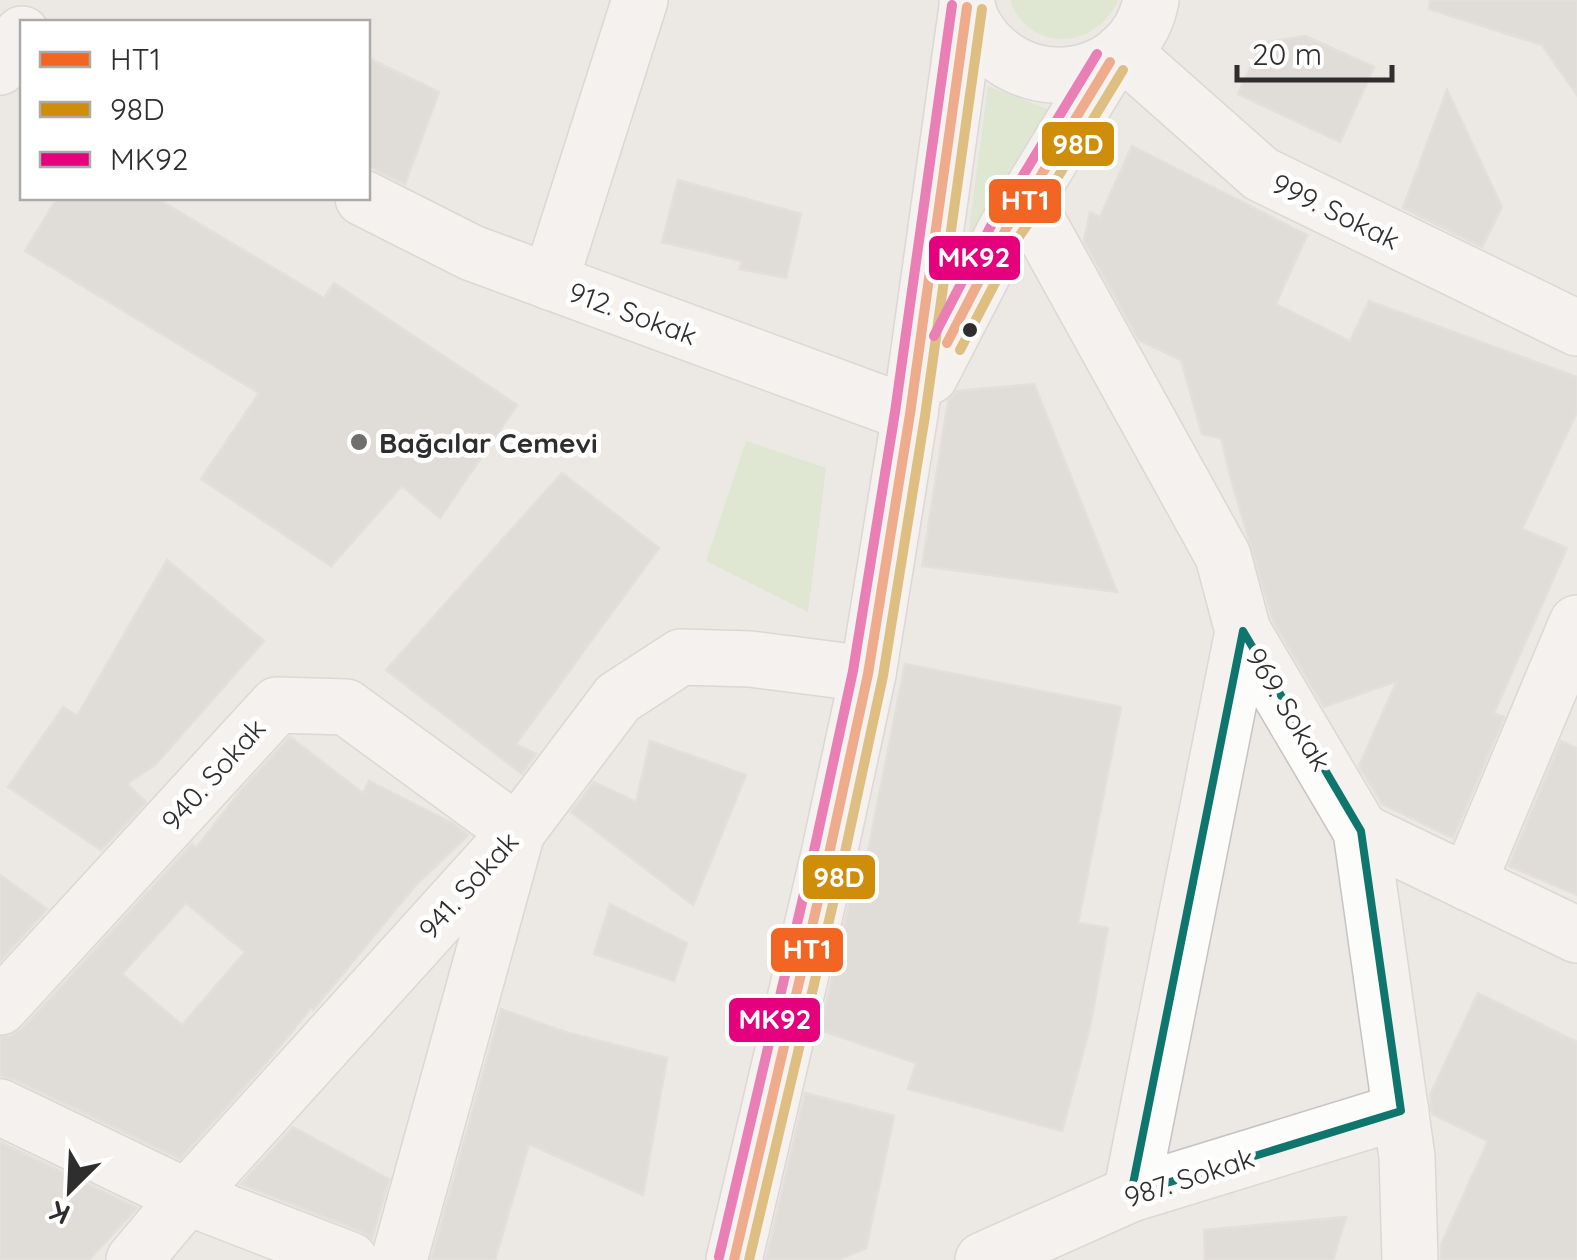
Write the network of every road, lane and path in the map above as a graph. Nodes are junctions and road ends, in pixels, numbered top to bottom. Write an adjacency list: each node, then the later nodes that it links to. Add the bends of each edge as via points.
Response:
1 (1151, 0): 5 (street, via 1133,42)
2 (631, 3): 9 (street)
3 (967, 4): 5 (street, via 978,33 1022,70 1082,74); 11 (street)
4 (20, 37): 6 (street)
5 (1116, 56): 8 (street); 10 (street, 999. Sokak, via 1260,174)
6 (0, 66)
7 (367, 200): 9 (street, 912. Sokak, via 472,253)
8 (1026, 200): 11 (street); 13 (street, 969. Sokak, via 1224,556)
9 (550, 282): 11 (street, 912. Sokak)
10 (1577, 328)
11 (910, 414): 14 (street)
12 (1577, 622): 17 (street)
13 (1243, 631): 16 (street, 969. Sokak); 22 (street)
14 (868, 674): 15 (street, 941. Sokak, via 682,657 618,698); 27 (street)
15 (517, 832): 19 (street, 940. Sokak, via 346,707 276,705); 23 (street, 941. Sokak); 26 (street)
16 (1361, 832): 17 (street); 21 (street, 969. Sokak)
17 (1468, 883): 18 (street)
18 (1577, 935)
19 (0, 1007)
20 (0, 1107): 23 (street)
21 (1401, 1111): 22 (street, 987. Sokak); 29 (street, 969. Sokak)
22 (1131, 1194): 28 (street, 987. Sokak)
23 (186, 1197): 24 (street, 941. Sokak); 25 (street)
24 (134, 1260)
25 (350, 1260)
26 (399, 1260)
27 (734, 1260)
28 (983, 1260)
29 (1410, 1260)

